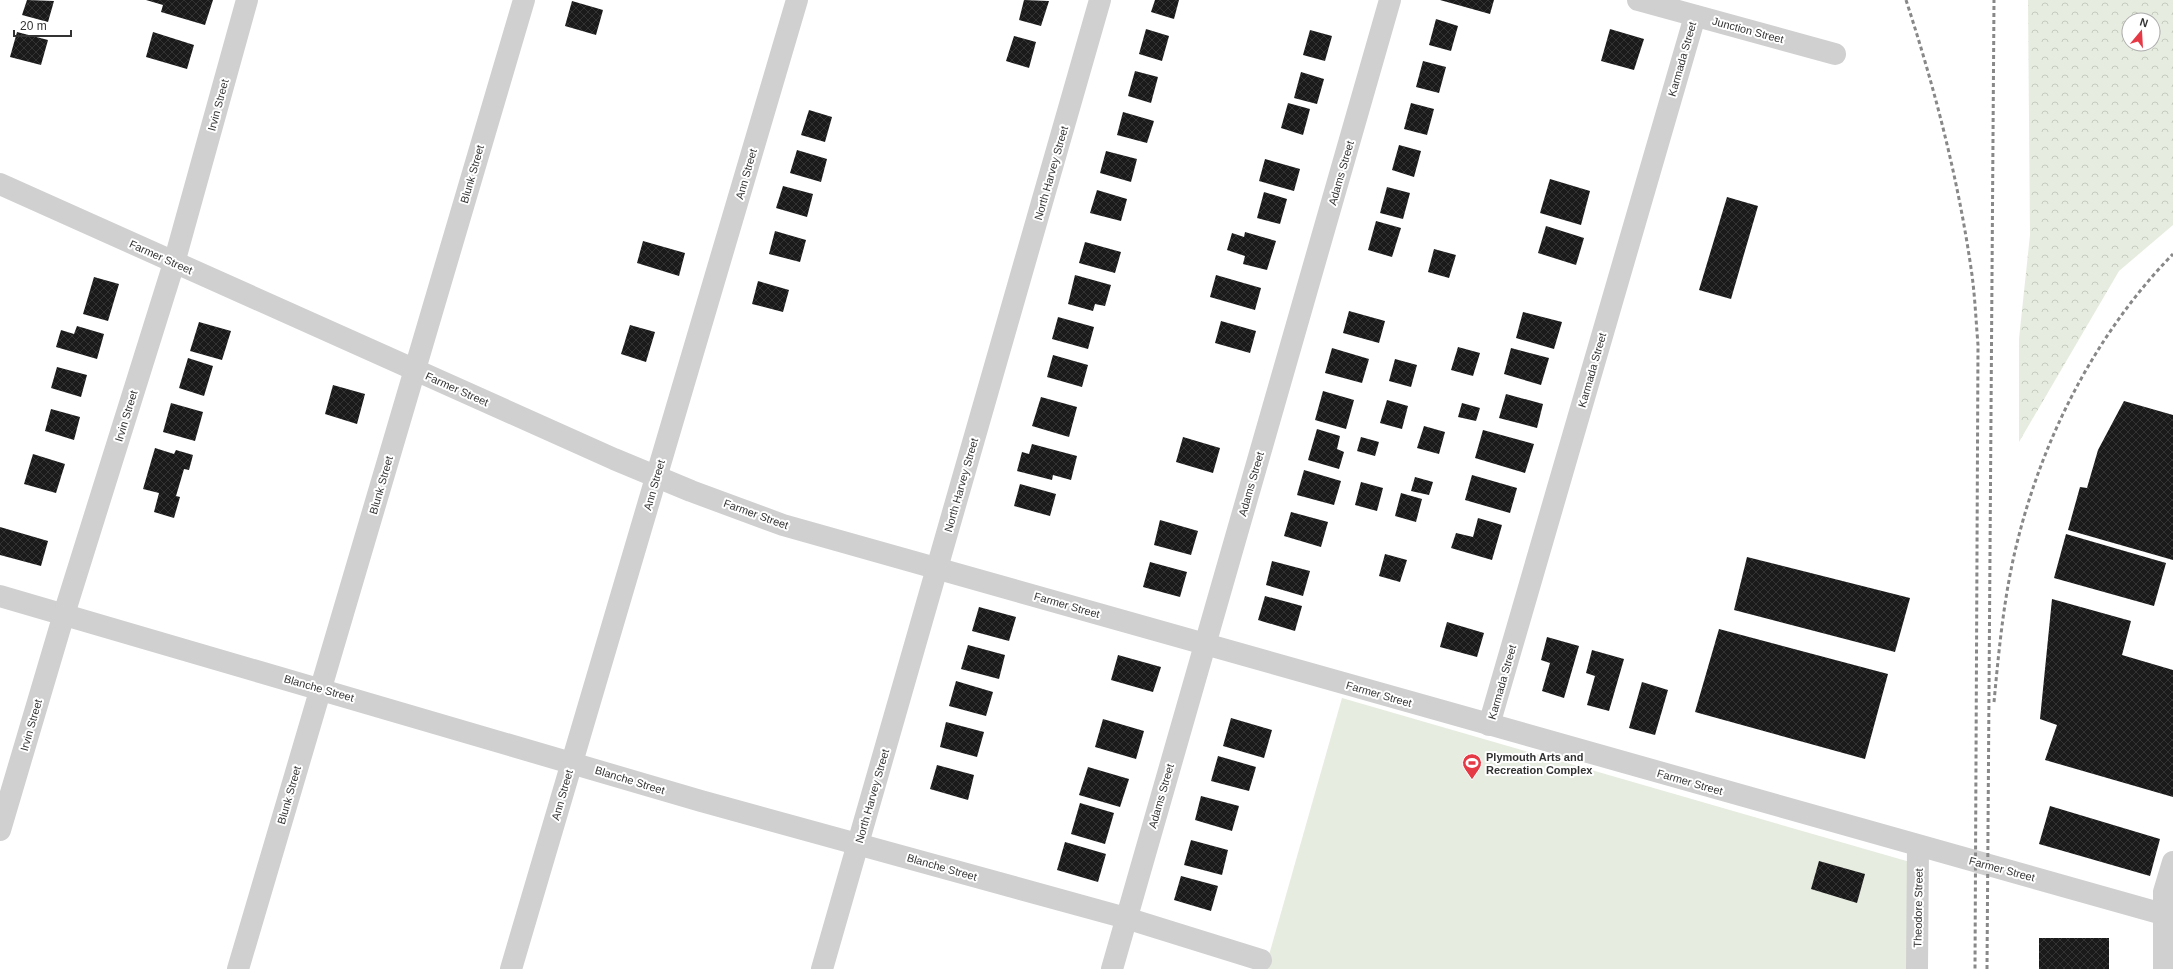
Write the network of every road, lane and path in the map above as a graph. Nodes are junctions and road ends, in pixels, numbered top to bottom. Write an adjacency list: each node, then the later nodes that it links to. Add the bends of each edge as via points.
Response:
1 (247, 0): 10 (street, Irvin Street)
2 (524, 0): 11 (street, Blunk Street)
3 (797, 0): 12 (street, Ann Street)
4 (1100, 0): 13 (street, North Harvey Street)
5 (1390, 0): 16 (street, Adams Street)
6 (1638, 0): 7 (street, Junction Street)
7 (1695, 16): 8 (street, Junction Street); 18 (street, Karmada Street)
8 (1835, 54)
9 (0, 184): 10 (street, Farmer Street)
10 (174, 263): 11 (street, Farmer Street); 15 (street, Irvin Street)
11 (414, 370): 12 (street, Farmer Street); 17 (street, Blunk Street)
12 (657, 476): 13 (street, Farmer Street, via 811,534); 19 (street, Ann Street)
13 (938, 568): 16 (street, Farmer Street); 21 (street, North Harvey Street)
14 (0, 596): 15 (street, Blanche Street)
15 (64, 614): 17 (street, Blanche Street); 20 (street, Irvin Street)
16 (1205, 644): 18 (street, Farmer Street); 25 (street, Adams Street)
17 (320, 689): 19 (street, Blanche Street); 27 (street, Blunk Street)
18 (1489, 725): 22 (street, Farmer Street)
19 (572, 762): 21 (street, Blanche Street); 28 (street, Ann Street)
20 (0, 830)
21 (858, 844): 25 (street, Blanche Street); 29 (street, North Harvey Street)
22 (1918, 846): 24 (street, Farmer Street); 31 (street, Theodore Street)
23 (2173, 862): 24 (street, via 2164,892)
24 (2169, 916): 32 (street)
25 (1126, 918): 26 (street, Blanche Street); 30 (street, Adams Street)
26 (1261, 960)
27 (238, 969)
28 (511, 969)
29 (822, 969)
30 (1112, 969)
31 (1917, 969)
32 (2164, 969)

